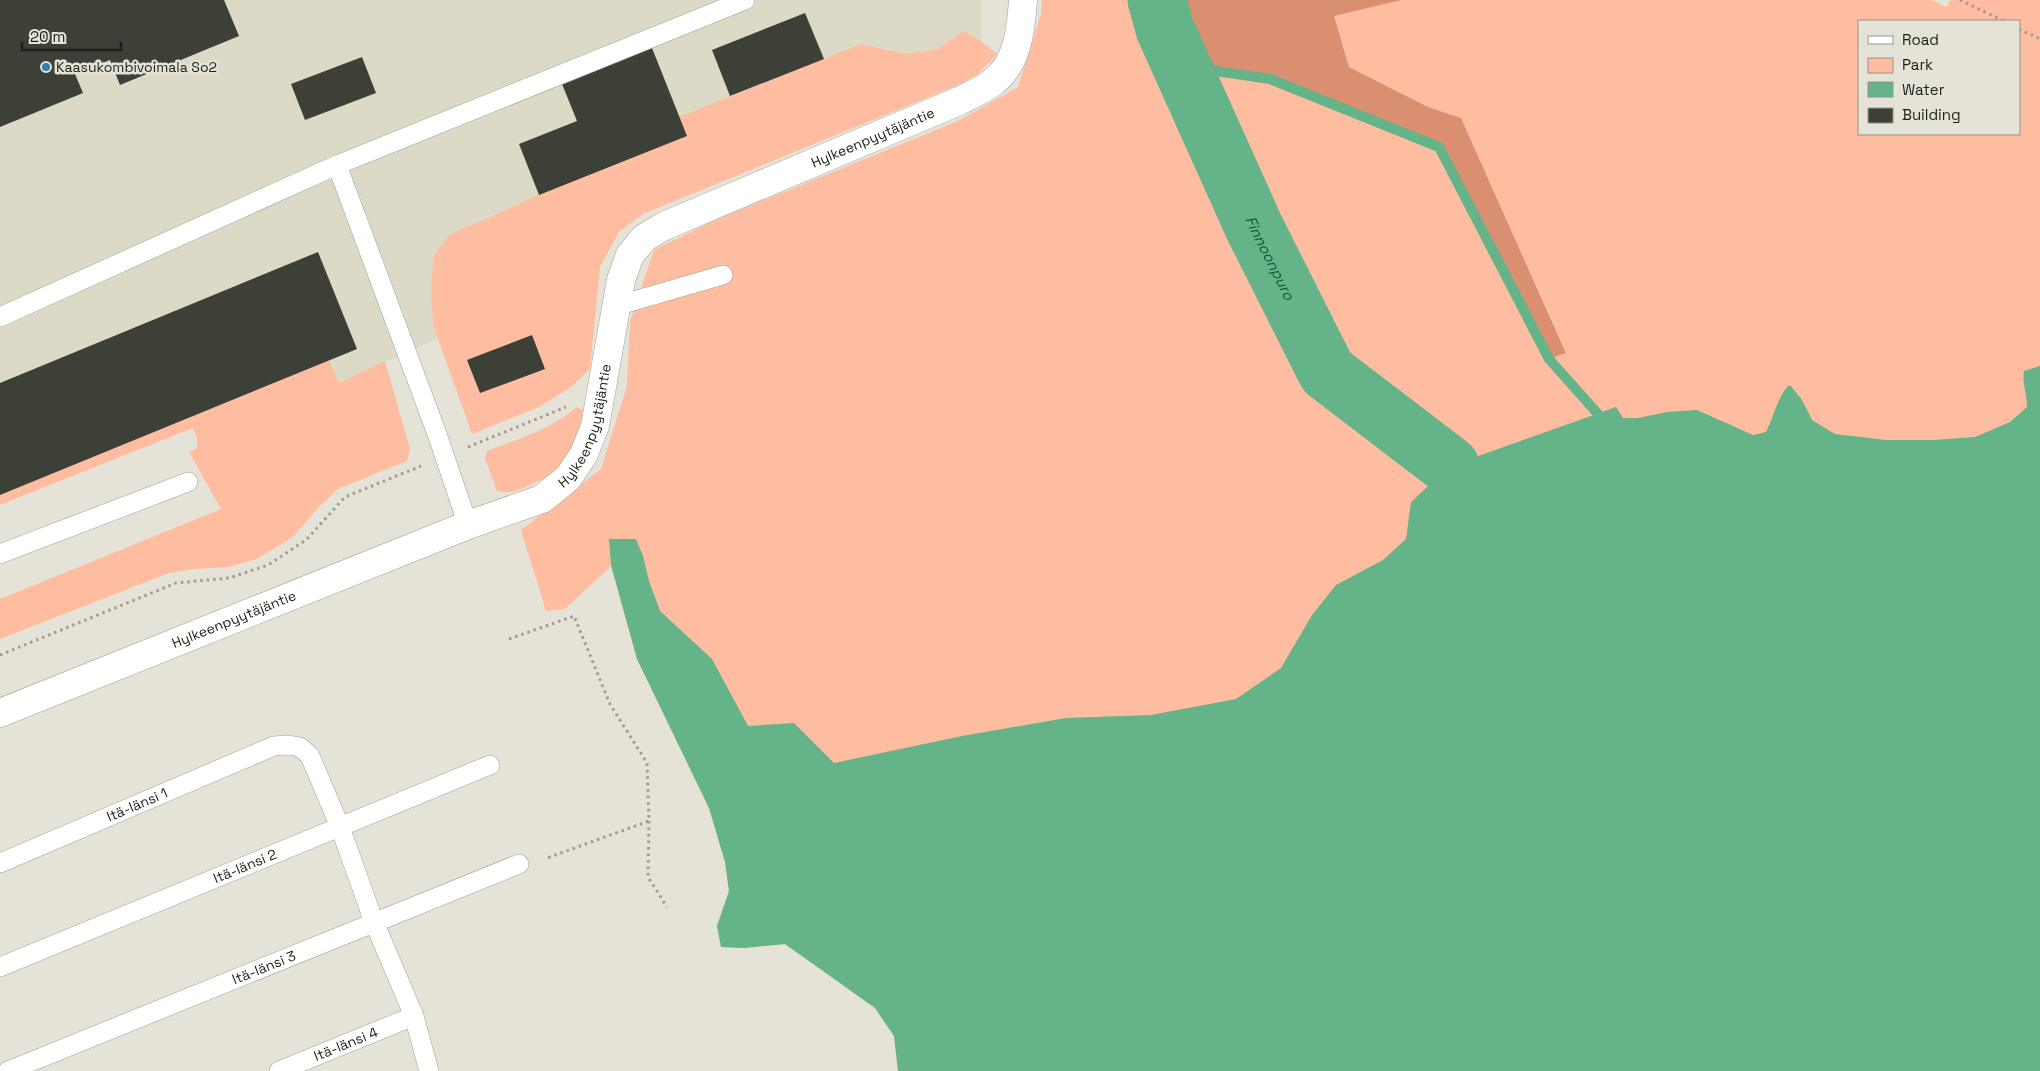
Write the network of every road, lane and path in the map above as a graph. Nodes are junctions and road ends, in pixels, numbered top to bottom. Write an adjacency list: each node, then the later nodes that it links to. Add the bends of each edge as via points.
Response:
1 (745, 0): 7 (lane)
2 (1022, 0): 9 (street, Hylkeenpyytäjäntie, via 1016,45 1007,68 993,82 959,101 664,226 644,238 630,255)
3 (1960, 0): 4 (path)
4 (2002, 20)
5 (2020, 29): 6 (path)
6 (2040, 39)
7 (337, 165): 10 (lane); 12 (lane)
8 (723, 275): 9 (lane)
9 (616, 306): 11 (street, Hylkeenpyytäjäntie)
10 (0, 316)
11 (601, 393): 12 (path); 14 (street, Hylkeenpyytäjäntie, via 595,426 584,454 568,478 542,499)
12 (444, 457): 14 (lane); 17 (path, via 345,497 306,540 268,565 230,578 176,583)
13 (188, 482): 15 (lane)
14 (468, 525): 18 (street, Hylkeenpyytäjäntie)
15 (0, 554)
16 (509, 639): 20 (path, via 574,616 610,704 647,763)
17 (0, 655)
18 (0, 713)
19 (490, 765): 21 (lane, Itä-länsi 2)
20 (649, 821): 22 (path); 25 (path, via 648,877)
21 (340, 827): 23 (lane, Itä-länsi 1, via 310,756 300,747 288,744 274,746); 26 (lane); 27 (lane, Itä-länsi 2)
22 (547, 858)
23 (0, 863)
24 (519, 864): 26 (lane, Itä-länsi 3)
25 (667, 907)
26 (374, 922): 28 (lane); 29 (lane, Itä-länsi 3)
27 (0, 967)
28 (414, 1016): 30 (lane, Itä-länsi 4); 31 (lane)
29 (8, 1071)
30 (279, 1071)
31 (429, 1071)

